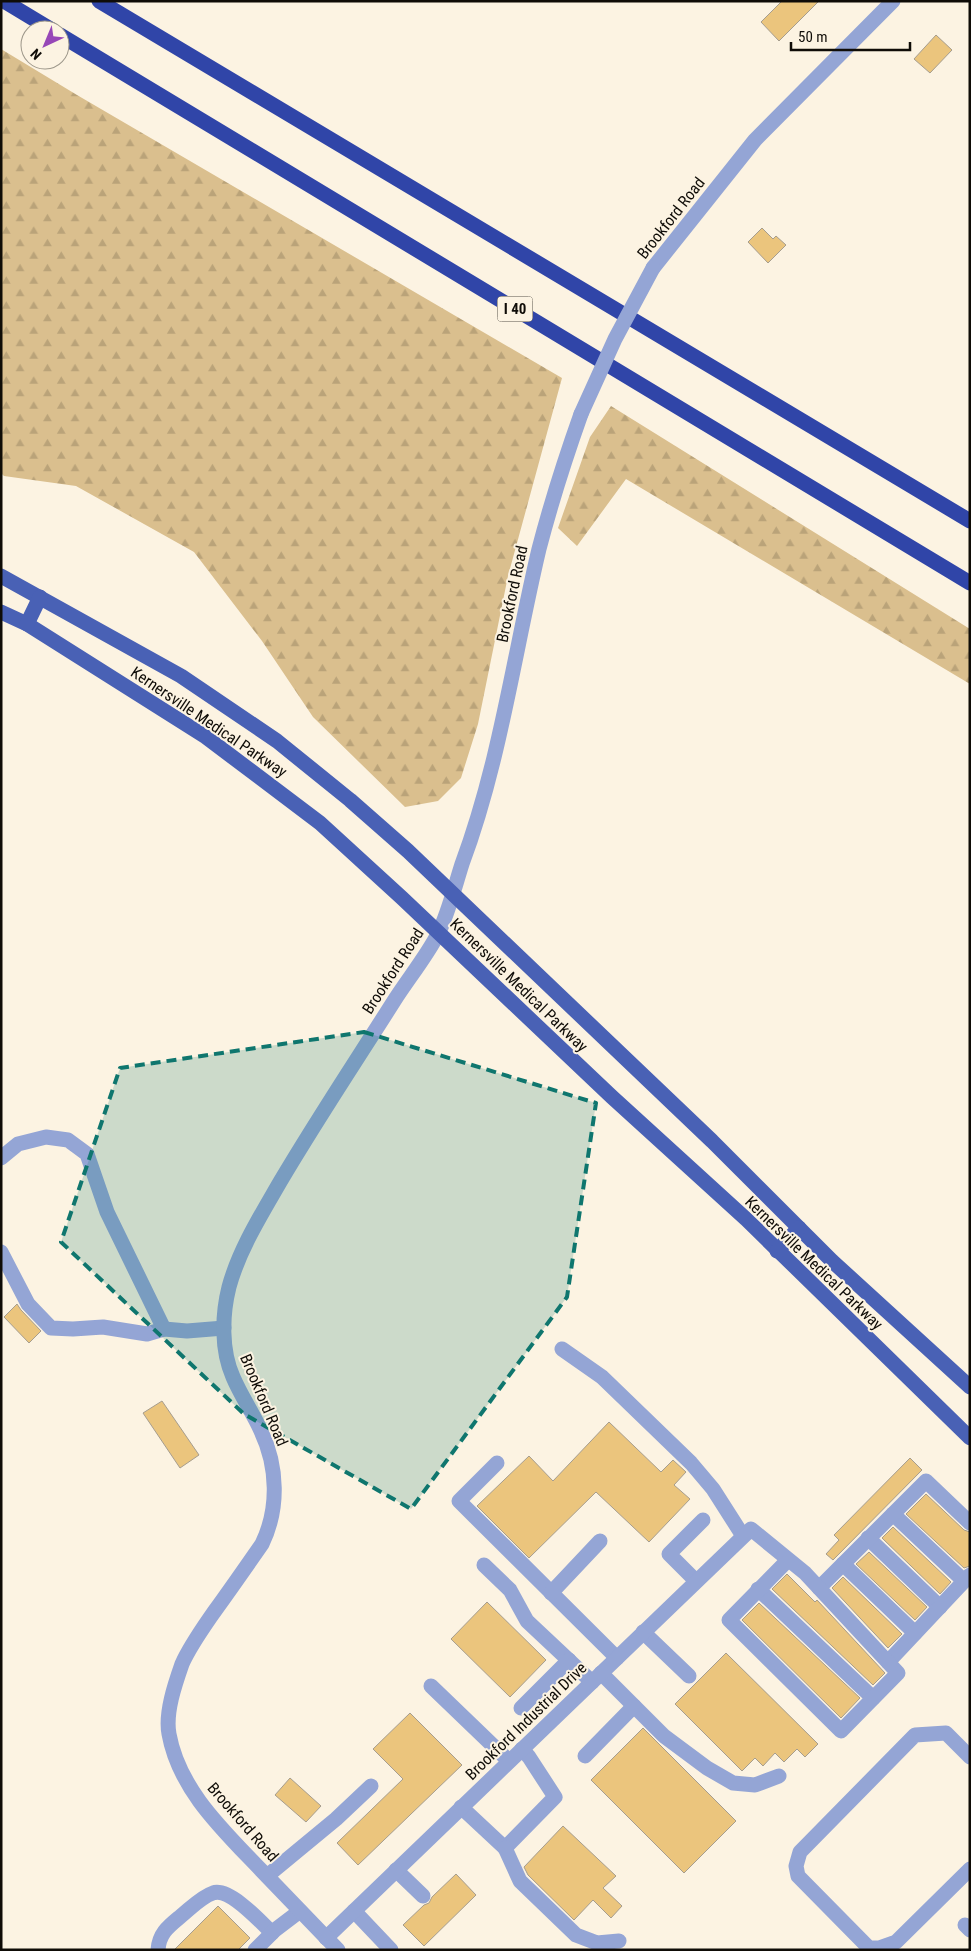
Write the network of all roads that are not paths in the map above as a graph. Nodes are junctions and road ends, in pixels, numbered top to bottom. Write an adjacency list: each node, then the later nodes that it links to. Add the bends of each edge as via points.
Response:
1 (4, 1): 4 (highway)
2 (99, 1): 6 (highway)
3 (893, 1): 12 (street, Brookford Road, bridge, via 755,140 653,268 615,339 581,414 556,488 539,550 492,771)
4 (35, 20)
5 (70, 41): 8 (highway, I 40)
6 (970, 521)
7 (1, 576): 9 (main road, Kernersville Medical Parkway)
8 (970, 583)
9 (40, 597): 11 (main road); 12 (main road, Kernersville Medical Parkway, via 181,676 277,741 350,800)
10 (1, 612): 11 (main road, Kernersville Medical Parkway)
11 (27, 624): 13 (main road, Kernersville Medical Parkway, via 248,767 320,822)
12 (452, 893): 13 (street, Brookford Road); 15 (main road, Kernersville Medical Parkway)
13 (438, 933): 17 (main road, Kernersville Medical Parkway, via 746,1219); 18 (street, Brookford Road, via 259,1218 230,1284)
14 (1, 1158): 19 (street, via 18,1144 46,1137 68,1140 87,1154 107,1212)
15 (799, 1228): 17 (main road); 21 (main road, Kernersville Medical Parkway)
16 (1, 1252): 19 (street, via 28,1304 51,1328 103,1327 147,1334)
17 (777, 1252): 22 (main road, Kernersville Medical Parkway)
18 (224, 1328): 19 (street); 60 (street, Brookford Road, via 226,1356 232,1377 263,1434 269,1452 275,1488 273,1510 262,1544 200,1632 182,1664 171,1698 169,1734 186,1782 202,1806)
19 (164, 1329)
20 (562, 1349): 27 (street, via 602,1377 691,1463)
21 (970, 1387)
22 (970, 1438)
23 (497, 1464): 37 (street, via 459,1501)
24 (893, 1514): 26 (street, via 926,1480); 28 (street); 33 (street)
25 (703, 1520): 34 (street, via 668,1554)
26 (970, 1523)
27 (747, 1532): 30 (street); 34 (street, Brookford Industrial Drive)
28 (868, 1538): 31 (street); 38 (street)
29 (600, 1541): 37 (street)
30 (788, 1560): 35 (street); 36 (street)
31 (843, 1564): 35 (street); 40 (street)
32 (484, 1565): 42 (street, via 510,1590 527,1620)
33 (967, 1578): 38 (street)
34 (696, 1582): 39 (street, Brookford Industrial Drive)
35 (819, 1588): 43 (street)
36 (758, 1589): 47 (street); 47 (street, via 729,1620 841,1731)
37 (551, 1593): 41 (street)
38 (940, 1607): 40 (street)
39 (643, 1632): 41 (street, Brookford Industrial Drive); 44 (street)
40 (916, 1633): 43 (street)
41 (617, 1658): 45 (street, Brookford Industrial Drive)
42 (569, 1660): 45 (street); 49 (street)
43 (888, 1662): 47 (street, via 898,1673)
44 (689, 1676)
45 (596, 1677): 48 (street); 50 (street, Brookford Industrial Drive)
46 (431, 1686): 53 (street)
47 (873, 1698)
48 (634, 1706): 51 (street); 54 (street, via 664,1736 733,1783 755,1785)
49 (521, 1708)
50 (522, 1749): 53 (street, Brookford Industrial Drive); 57 (street, via 555,1797)
51 (585, 1756)
52 (970, 1757): 58 (street, via 946,1733 915,1734 800,1852 796,1866 798,1876 869,1948 896,1942)
53 (509, 1761): 56 (street, Brookford Industrial Drive)
54 (779, 1776)
55 (371, 1786): 60 (street)
56 (461, 1808): 57 (street); 59 (street, Brookford Industrial Drive)
57 (505, 1848): 65 (street, via 520,1881 576,1935 597,1943)
58 (970, 1869)
59 (396, 1870): 61 (street); 63 (street, Brookford Industrial Drive)
60 (266, 1876): 62 (street, Brookford Road)
61 (423, 1896)
62 (300, 1911): 64 (street); 66 (street, Brookford Road)
63 (354, 1911): 66 (street, Brookford Industrial Drive); 69 (street)
64 (272, 1933): 67 (street, via 252,1912 226,1894 214,1892 162,1934); 68 (street)
65 (620, 1941)
66 (331, 1945)
67 (158, 1950)
68 (255, 1950)
69 (391, 1950)

